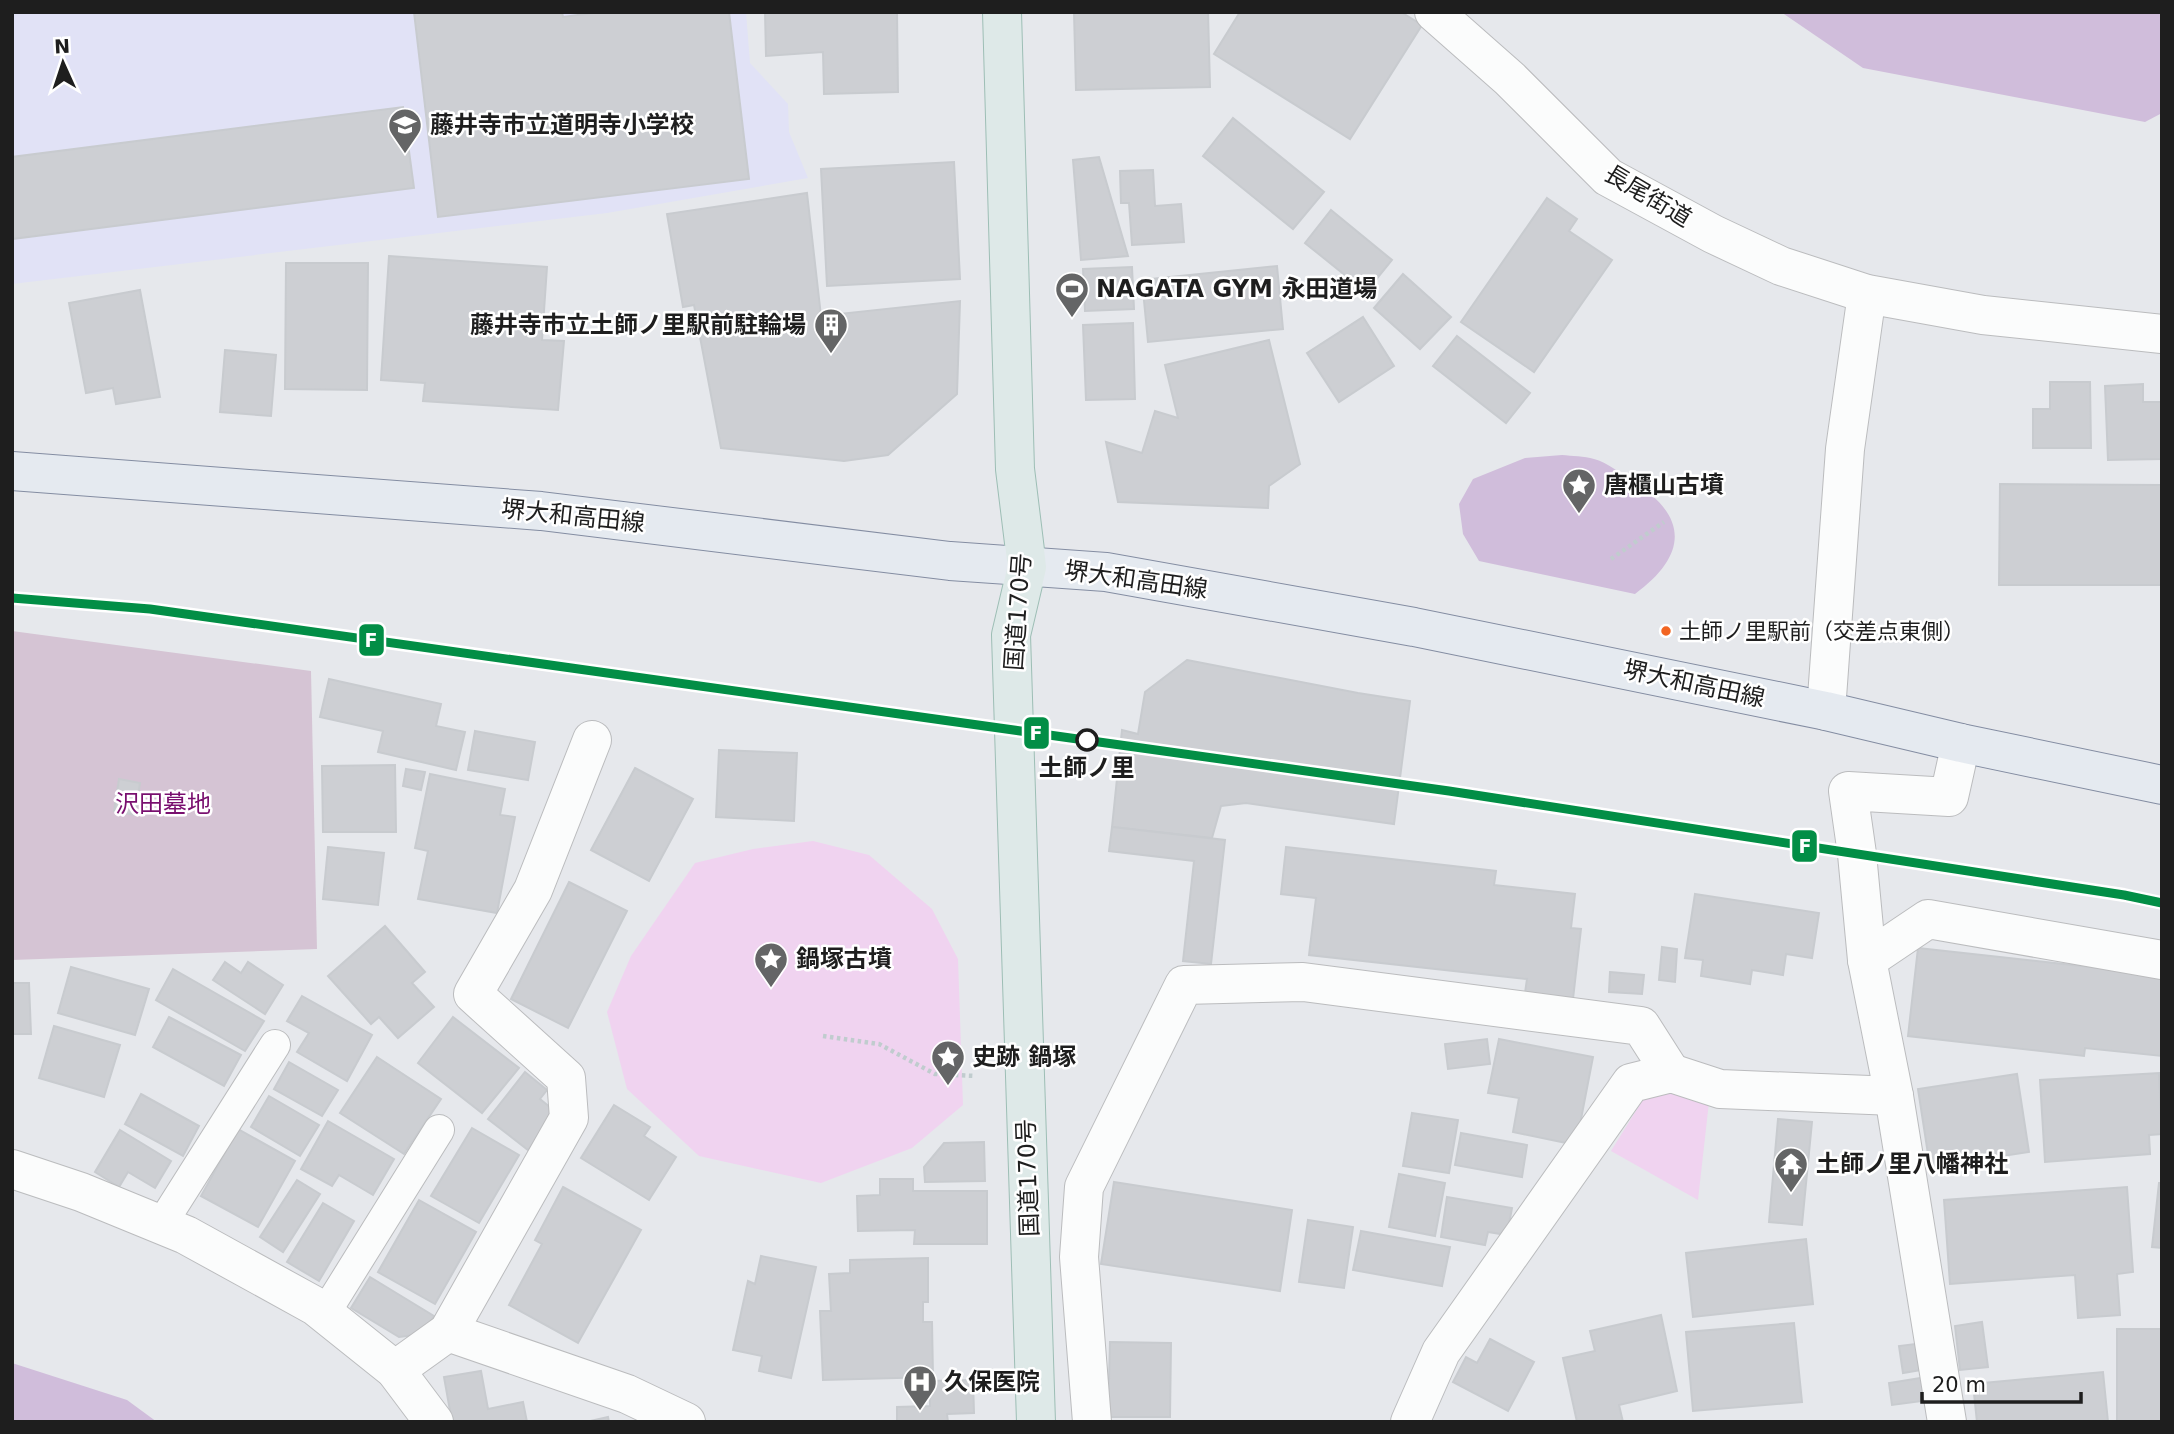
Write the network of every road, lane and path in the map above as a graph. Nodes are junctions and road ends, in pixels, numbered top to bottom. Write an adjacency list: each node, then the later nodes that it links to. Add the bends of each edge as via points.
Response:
1 (1002, 12): 8 (highway, 国道170号, via 1015,469)
2 (1434, 12): 3 (street, 長尾街道, via 1510,79 1608,177 1781,266)
3 (1867, 294): 4 (street, 長尾街道, via 1983,315); 9 (street, via 1845,449)
4 (2162, 334)
5 (12, 471): 8 (main road, 堺大和高田線, via 541,511)
6 (1664, 522): 7 (path)
7 (1611, 559)
8 (1027, 567): 9 (main road, 堺大和高田線, via 1106,572 1401,624); 28 (highway, 国道170号, via 1012,635)
9 (1826, 711): 11 (main road, 堺大和高田線)
10 (593, 740): 24 (street, via 533,890 472,994 566,1078 569,1118)
11 (1961, 743): 12 (main road, 堺大和高田線); 13 (street, via 1949,797 1848,791)
12 (2162, 785)
13 (1867, 960): 14 (street, via 1928,919); 19 (street)
14 (2162, 960)
15 (823, 1036): 18 (path, via 878,1044 935,1074)
16 (275, 1045): 22 (lane)
17 (1671, 1073): 19 (street, via 1720,1089); 29 (street, via 1641,1026 1303,982 1184,985 1084,1187 1079,1257); 30 (street, via 1631,1083 1441,1352)
18 (975, 1076)
19 (1894, 1096): 31 (street)
20 (439, 1129): 23 (lane)
21 (12, 1169): 22 (street)
22 (161, 1225): 23 (street)
23 (325, 1313): 25 (street)
24 (448, 1332): 25 (street); 27 (street, via 627,1394)
25 (396, 1370): 26 (street)
26 (435, 1422)
27 (686, 1422)
28 (1036, 1422)
29 (1092, 1422)
30 (1410, 1422)
31 (1947, 1422)

